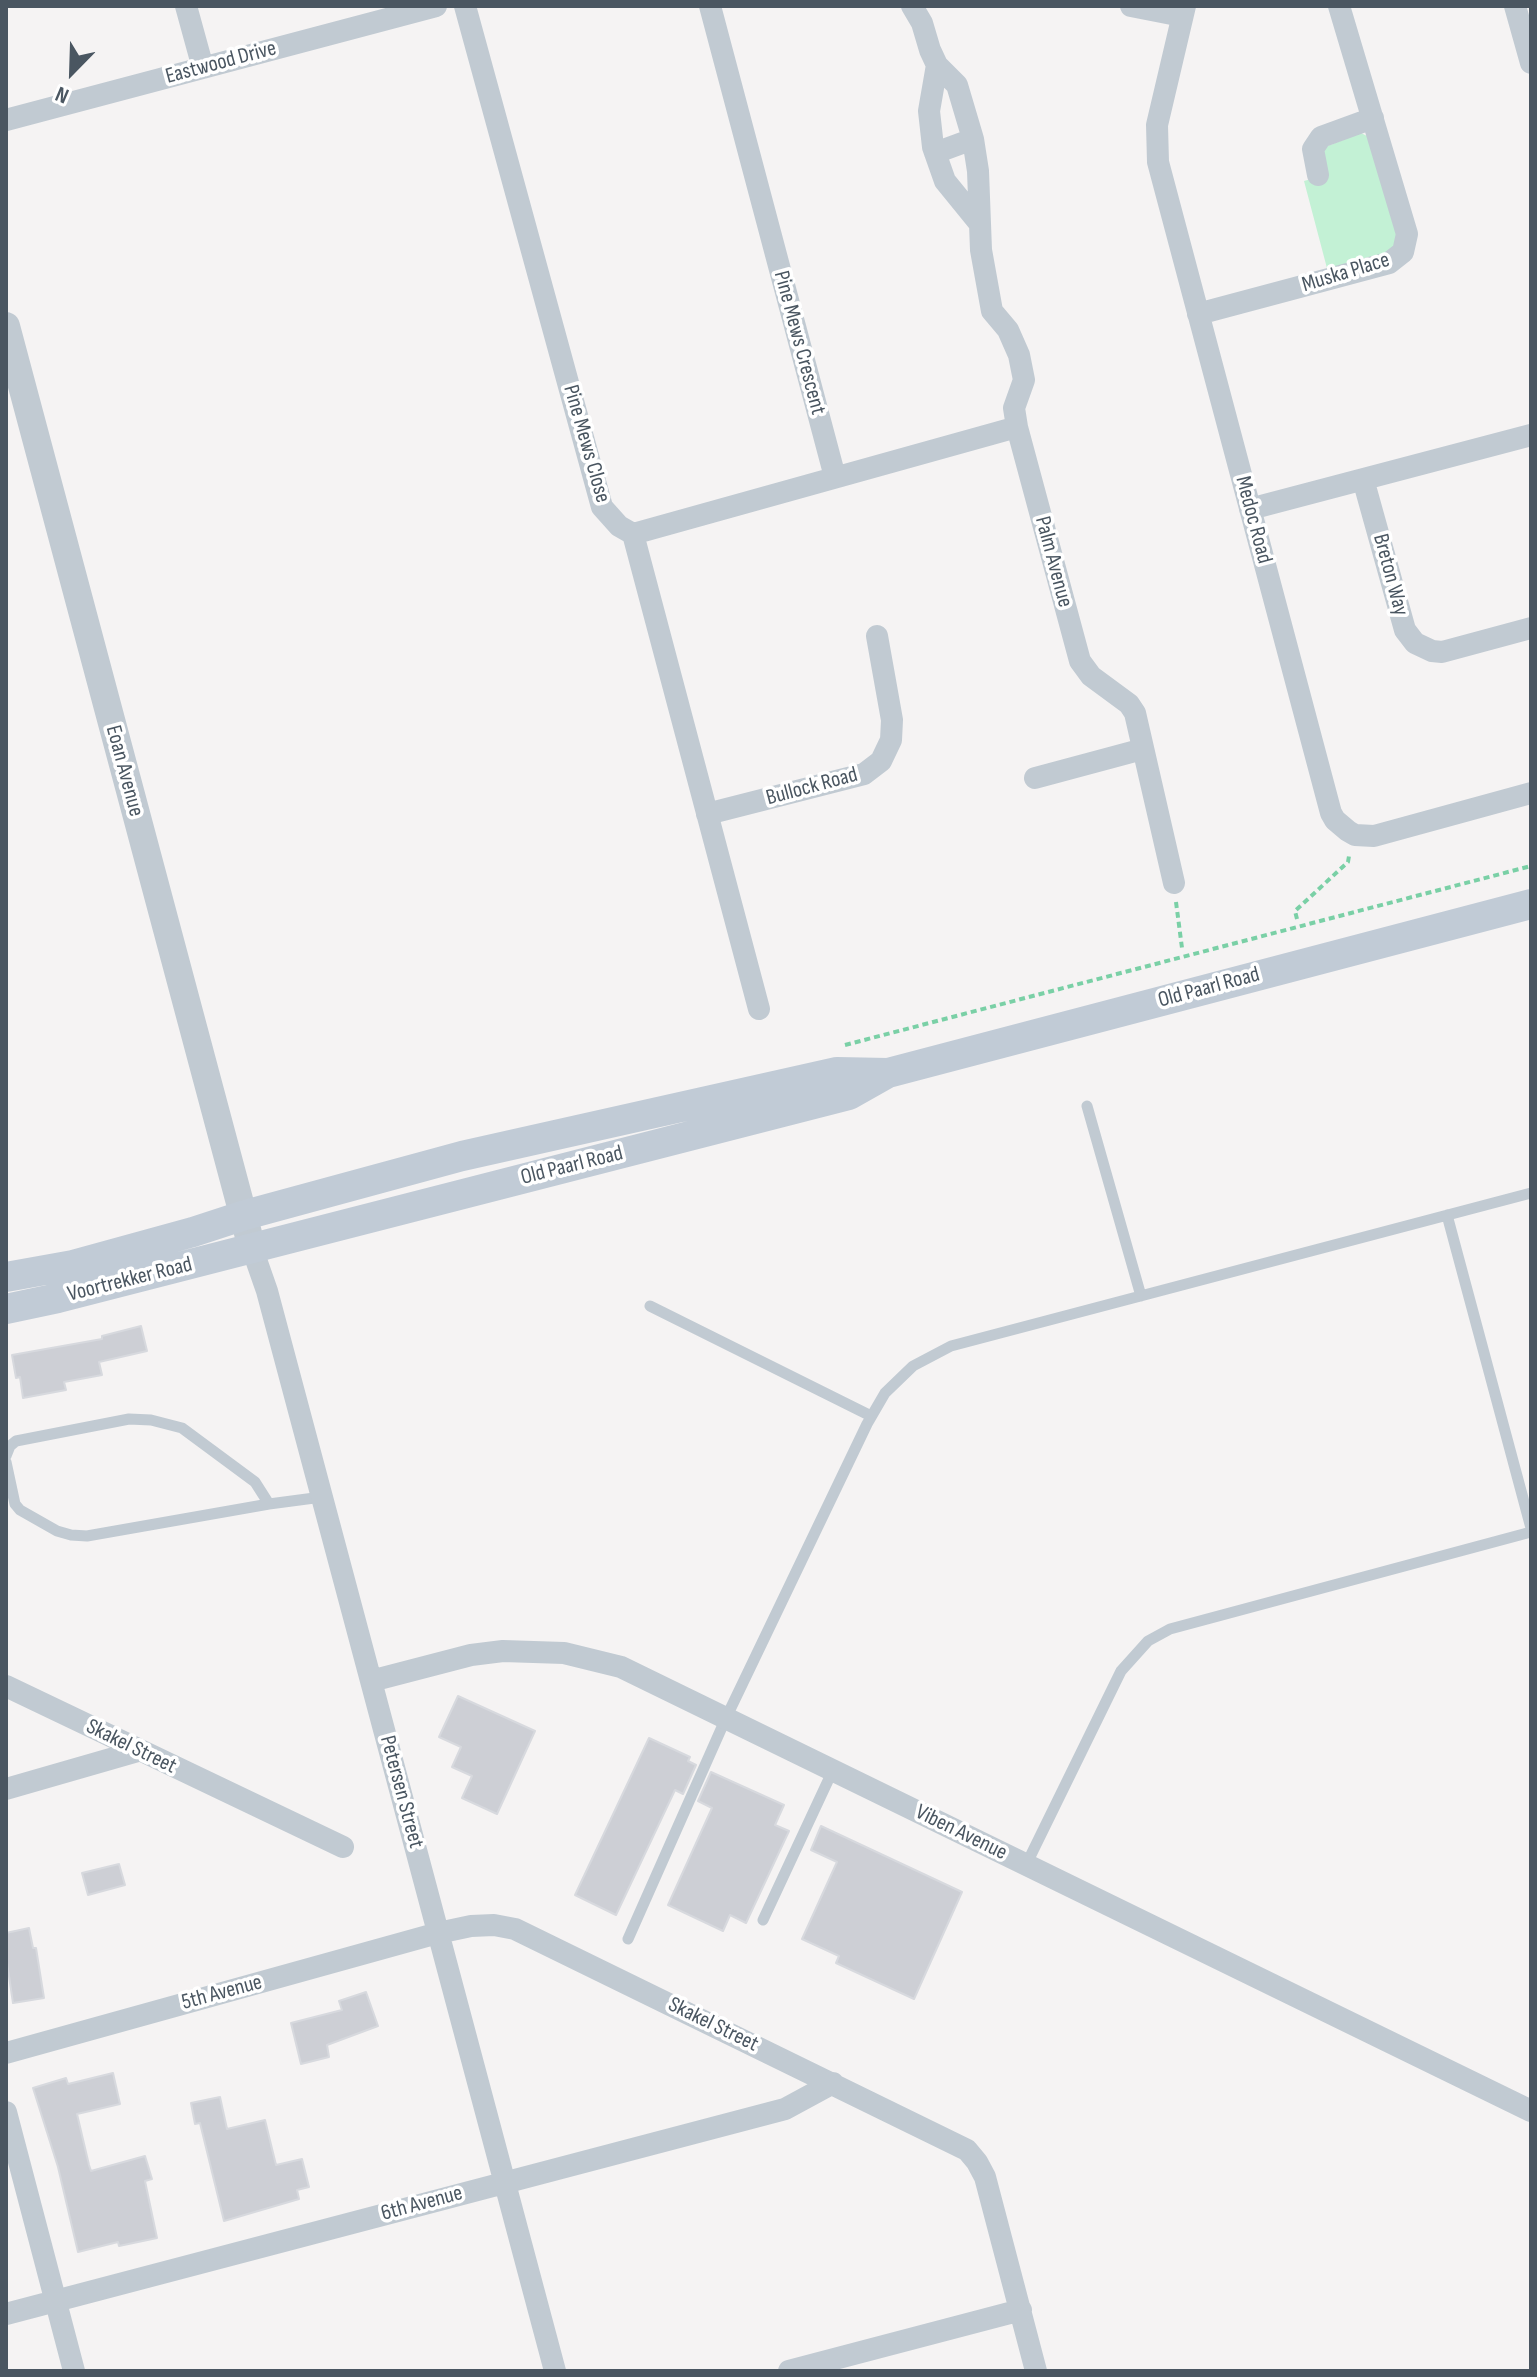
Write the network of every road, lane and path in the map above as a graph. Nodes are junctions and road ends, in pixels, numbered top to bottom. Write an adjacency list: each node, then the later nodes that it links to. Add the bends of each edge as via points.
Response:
1 (186, 6): 12 (street)
2 (436, 6): 12 (street, Eastwood Drive)
3 (465, 6): 26 (street, Pine Mews Close, via 602,507)
4 (710, 6): 23 (street, Pine Mews Crescent)
5 (912, 6): 11 (street, Palm Avenue)
6 (1131, 6): 8 (street, Medoc Road)
7 (1339, 6): 13 (street, Muska Place)
8 (1183, 11): 19 (street, Medoc Road, via 1156,145)
9 (1521, 12): 10 (street)
10 (1531, 63)
11 (937, 65): 15 (street, Palm Avenue, via 957,85); 16 (street, Palm Avenue, via 929,111)
12 (203, 68): 14 (street, Eastwood Drive)
13 (1373, 118): 17 (street, via 1321,137 1313,149); 19 (street, Muska Place, via 1407,234 1397,259)
14 (6, 120)
15 (973, 139): 16 (street); 18 (street, Palm Avenue)
16 (935, 153): 18 (street, Palm Avenue, via 945,181)
17 (1318, 175)
18 (980, 224): 21 (street, Palm Avenue, via 992,311 1008,330 1024,380 1014,408)
19 (1198, 314): 25 (street, Medoc Road)
20 (6, 326): 44 (street, Eoan Avenue)
21 (1017, 427): 23 (street); 29 (street, Palm Avenue, via 1080,661 1132,709)
22 (1531, 435): 24 (street)
23 (835, 477): 26 (street)
24 (1363, 479): 25 (street); 27 (street, Breton Way, via 1405,630 1415,643 1442,652)
25 (1250, 509): 33 (street, Medoc Road, via 1331,813)
26 (633, 534): 32 (street)
27 (1530, 632)
28 (877, 636): 32 (street, Bullock Road, via 892,720 891,740 881,761 864,774)
29 (1143, 749): 30 (street); 35 (street, Palm Avenue)
30 (1035, 778)
31 (1531, 793): 33 (street, via 1374,836)
32 (707, 814): 39 (street)
33 (1355, 835): 37 (path, via 1348,862 1295,911)
34 (1531, 866): 40 (path)
35 (1174, 883): 38 (path)
36 (1531, 904): 41 (main road, Old Paarl Road)
37 (1297, 919)
38 (1182, 948)
39 (759, 1009)
40 (834, 1048)
41 (888, 1073): 44 (main road, Old Paarl Road, via 837,1072 462,1156); 46 (main road, Old Paarl Road, via 849,1095)
42 (1087, 1106): 48 (lane)
43 (1531, 1193): 45 (lane)
44 (245, 1215): 46 (street, Petersen Street); 47 (main road, Voortrekker Road, via 73,1265)
45 (1447, 1215): 48 (lane); 55 (lane)
46 (252, 1248): 50 (main road, Voortrekker Road); 53 (street, Petersen Street)
47 (6, 1277)
48 (1141, 1296): 51 (lane, via 951,1346 913,1366)
49 (650, 1306): 51 (lane)
50 (6, 1309)
51 (871, 1416): 58 (lane)
52 (6, 1459): 54 (lane, via 16,1441 129,1419 167,1422 246,1474); 54 (lane, via 20,1510 71,1535)
53 (322, 1497): 54 (lane); 56 (street, Petersen Street)
54 (269, 1504)
55 (1531, 1530): 63 (lane, via 1170,1629 1148,1641 1121,1671)
56 (371, 1681): 58 (street, Viben Avenue, via 471,1655 564,1653 621,1667); 65 (street, Petersen Street)
57 (6, 1686): 59 (street, Skakel Street)
58 (726, 1718): 60 (street, Viben Avenue); 66 (lane)
59 (138, 1751): 61 (street); 62 (street, Skakel Street)
60 (833, 1770): 63 (street, Viben Avenue); 64 (lane)
61 (6, 1789)
62 (343, 1847)
63 (1026, 1865): 69 (street, Viben Avenue)
64 (763, 1920)
65 (438, 1933): 67 (street, 5th Avenue); 68 (street, Skakel Street, via 471,1926 515,1929); 71 (street, Petersen Street)
66 (628, 1939)
67 (6, 2053)
68 (833, 2083): 71 (street, 6th Avenue, via 785,2109); 73 (street, Skakel Street, via 954,2142 977,2162)
69 (1531, 2111)
70 (6, 2112): 72 (street)
71 (505, 2183): 72 (street, 6th Avenue); 76 (street, Petersen Street)
72 (56, 2301): 74 (street, 6th Avenue); 75 (street)
73 (1021, 2310): 77 (street); 78 (street)
74 (6, 2314)
75 (74, 2371)
76 (555, 2371)
77 (789, 2371)
78 (1036, 2371)

